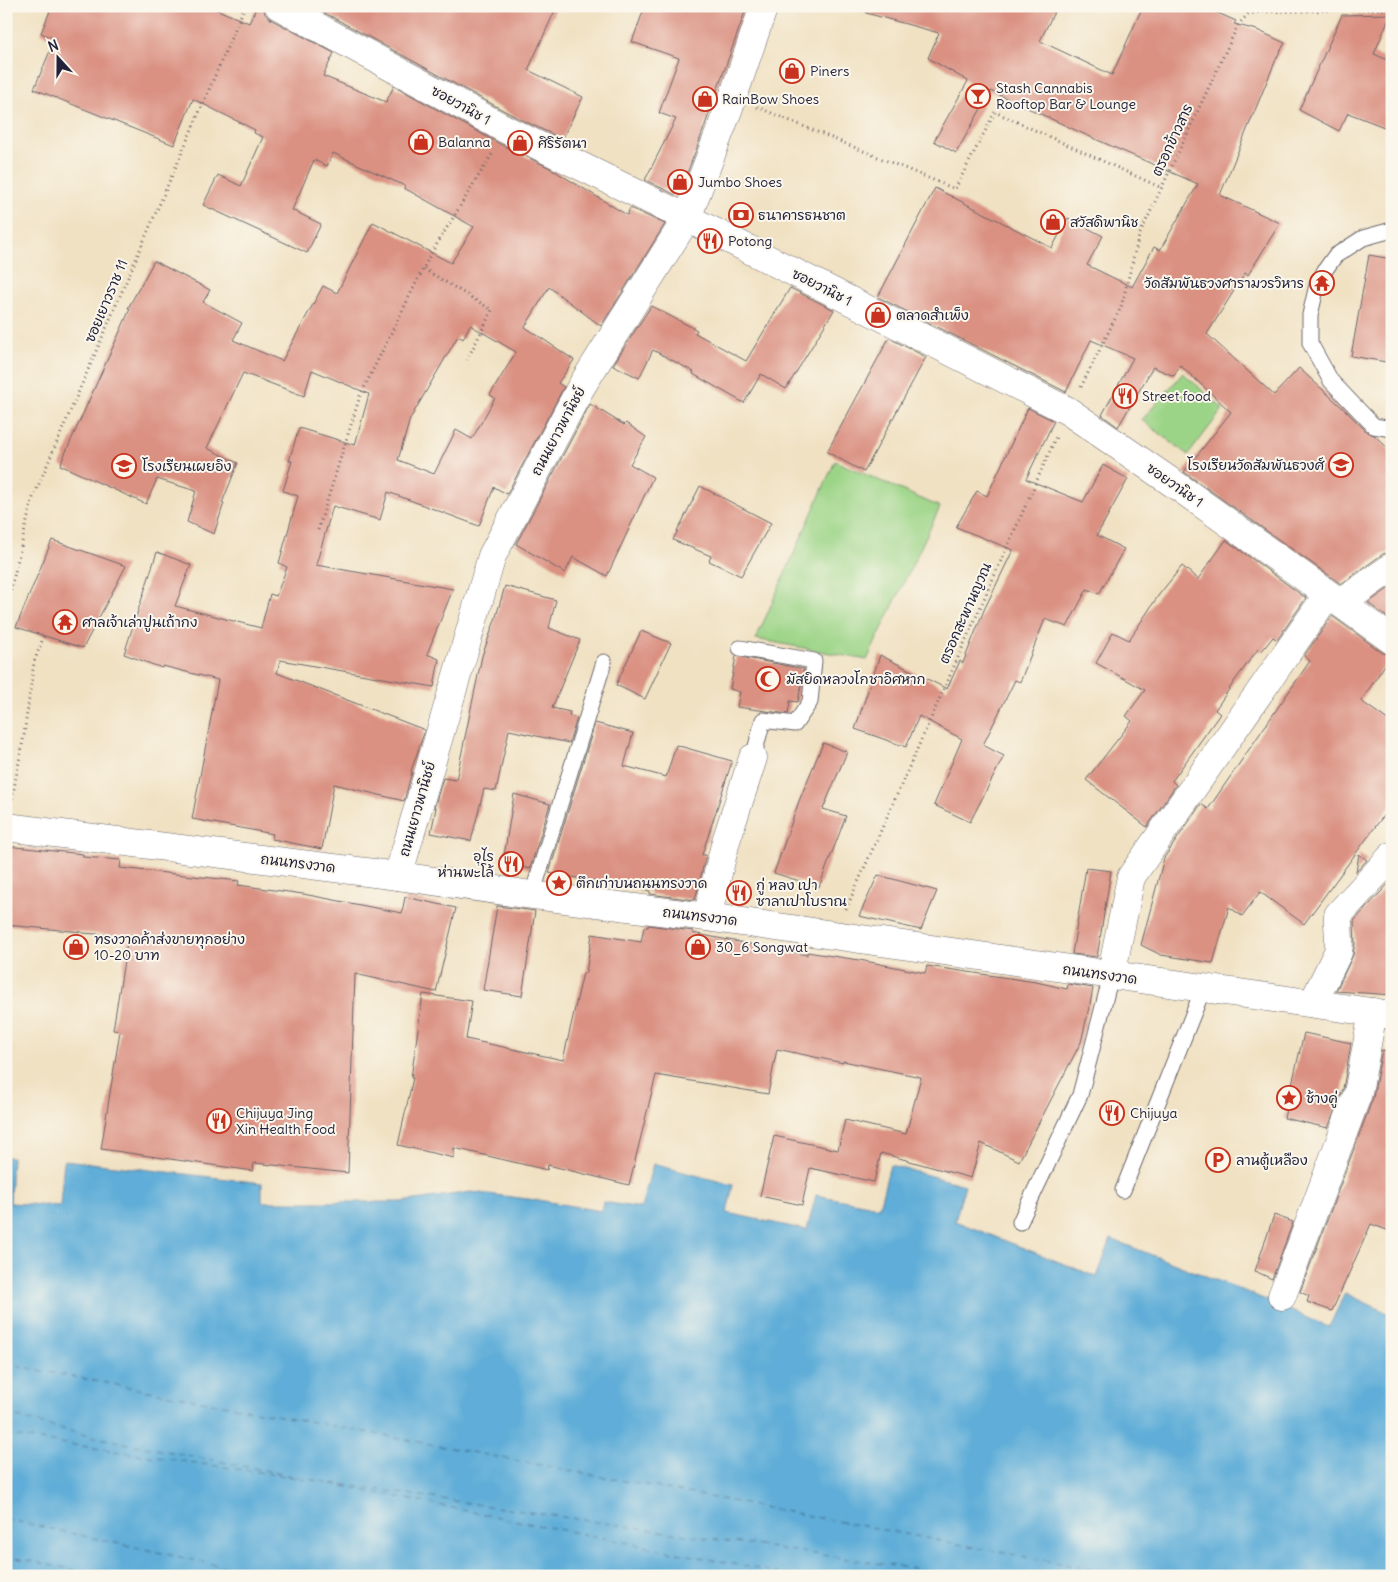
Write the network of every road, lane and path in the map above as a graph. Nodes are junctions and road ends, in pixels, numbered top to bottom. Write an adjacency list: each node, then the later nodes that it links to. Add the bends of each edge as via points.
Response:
1 (244, 6): 17 (path, ซอยเยาวราช 11, via 32,500)
2 (279, 6): 6 (street, ซอยวานิช 1)
3 (764, 6): 5 (street, ถนนเยาวพานิชย์)
4 (1392, 9): 7 (path, ตรอกข้าวสาร, via 1248,14 1238,25)
5 (733, 97): 7 (path, via 955,189 995,112); 8 (street, ถนนเยาวพานิชย์)
6 (506, 130): 8 (street, ซอยวานิช 1); 10 (path)
7 (1162, 188): 12 (path, ตรอกข้าวสาร, via 1139,236 1121,307)
8 (687, 218): 12 (street, ซอยวานิช 1); 25 (street, ถนนเยาวพานิชย์, via 581,387 492,556)
9 (1392, 230): 13 (lane, via 1363,238 1335,256 1317,285 1310,315 1310,343 1331,381 1374,426)
10 (424, 269): 11 (path, via 492,310); 14 (path, via 360,396)
11 (467, 360)
12 (1068, 411): 16 (street, ซอยวานิช 1); 28 (path, ตรอกสะพานญวณ)
13 (1392, 429)
14 (318, 530)
15 (1392, 567): 16 (street)
16 (1334, 598): 19 (street, ซอยวานิช 1); 29 (street, via 1131,877)
17 (6, 610)
18 (44, 636): 23 (path, via 34,662)
19 (1392, 640)
20 (740, 648): 22 (lane, via 814,661 810,702 795,724 763,720)
21 (604, 662): 26 (lane)
22 (753, 758): 27 (street, via 726,841)
23 (8, 827): 25 (street, ถนนทรงวาด)
24 (1392, 856): 31 (street, via 1338,915 1340,945)
25 (398, 876): 26 (street, ถนนทรงวาด)
26 (532, 895): 27 (street, ถนนทรงวาด)
27 (707, 917): 28 (street, ถนนทรงวาด)
28 (835, 934): 29 (street, ถนนทรงวาด)
29 (1111, 976): 30 (street, ถนนทรงวาด); 34 (lane, via 1080,1095)
30 (1203, 989): 31 (street, ถนนทรงวาด); 33 (lane)
31 (1313, 1003): 32 (street, ถนนทรงวาด)
32 (1382, 1013): 35 (street, via 1358,1093)
33 (1123, 1190)
34 (1020, 1222)
35 (1282, 1296)

